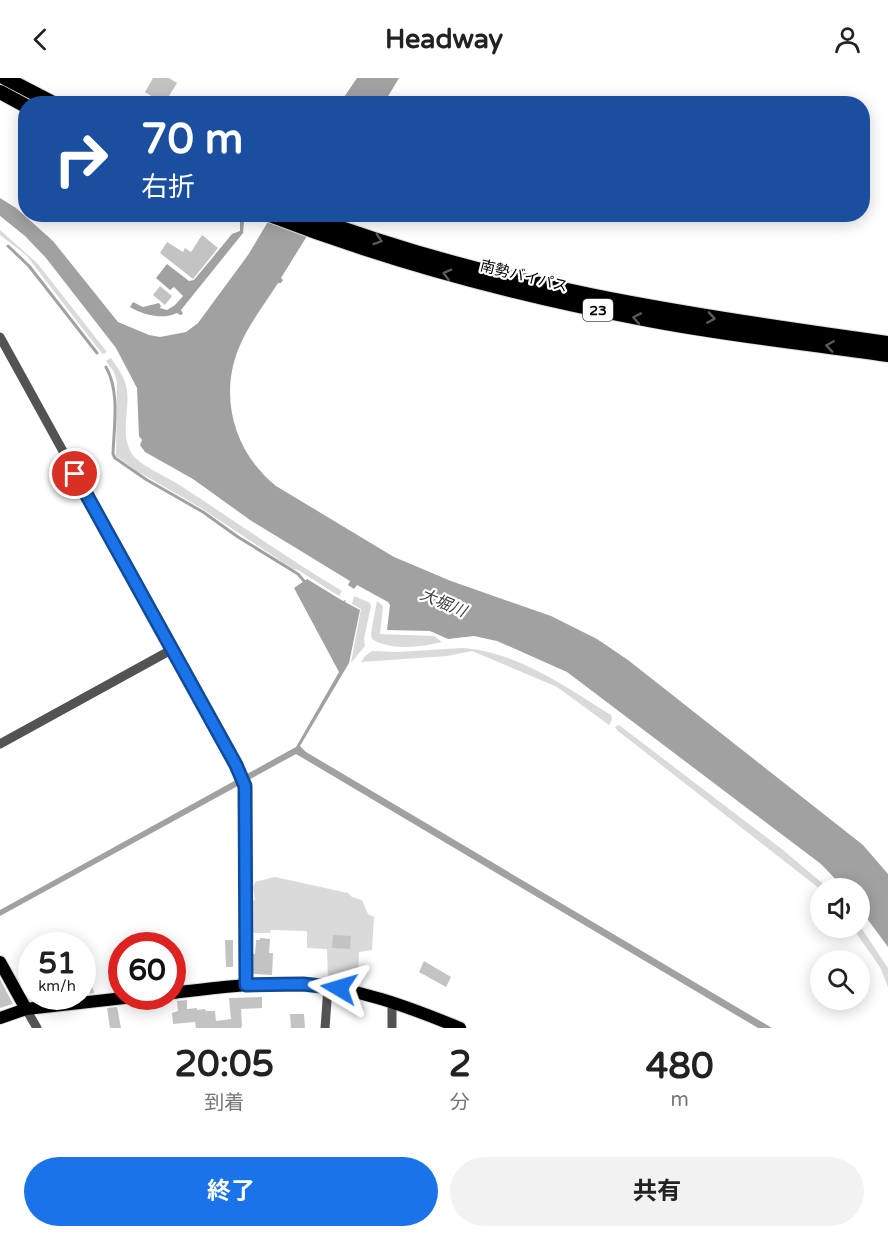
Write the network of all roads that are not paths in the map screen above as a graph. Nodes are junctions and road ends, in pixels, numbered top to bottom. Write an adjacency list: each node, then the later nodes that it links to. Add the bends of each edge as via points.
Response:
1 (6, 78): 2 (street); 3 (highway)
2 (0, 92): 4 (highway)
3 (40, 96)
4 (18, 102)
5 (297, 222): 7 (highway, 南勢バイパス / 23)
6 (312, 222): 7 (highway, 南勢バイパス / 23)
7 (319, 228): 9 (highway, 南勢バイパス / 23, one-way to 9, via 549,287 706,317); 10 (highway, 南勢バイパス / 23, one-way to 7, via 701,329 547,300 440,273)
8 (0, 337): 11 (street)
9 (888, 343)
10 (888, 355)
11 (171, 650): 12 (street); 14 (street, via 242,779)
12 (0, 744)
13 (0, 962): 17 (main road)
14 (246, 985): 15 (main road); 16 (main road)
15 (328, 987): 18 (main road); 23 (street)
16 (186, 991)
17 (18, 995)
18 (392, 1003): 24 (street); 25 (main road)
19 (23, 1010): 21 (main road)
20 (27, 1010): 22 (street)
21 (0, 1018)
22 (37, 1028)
23 (325, 1028)
24 (392, 1028)
25 (460, 1028)

